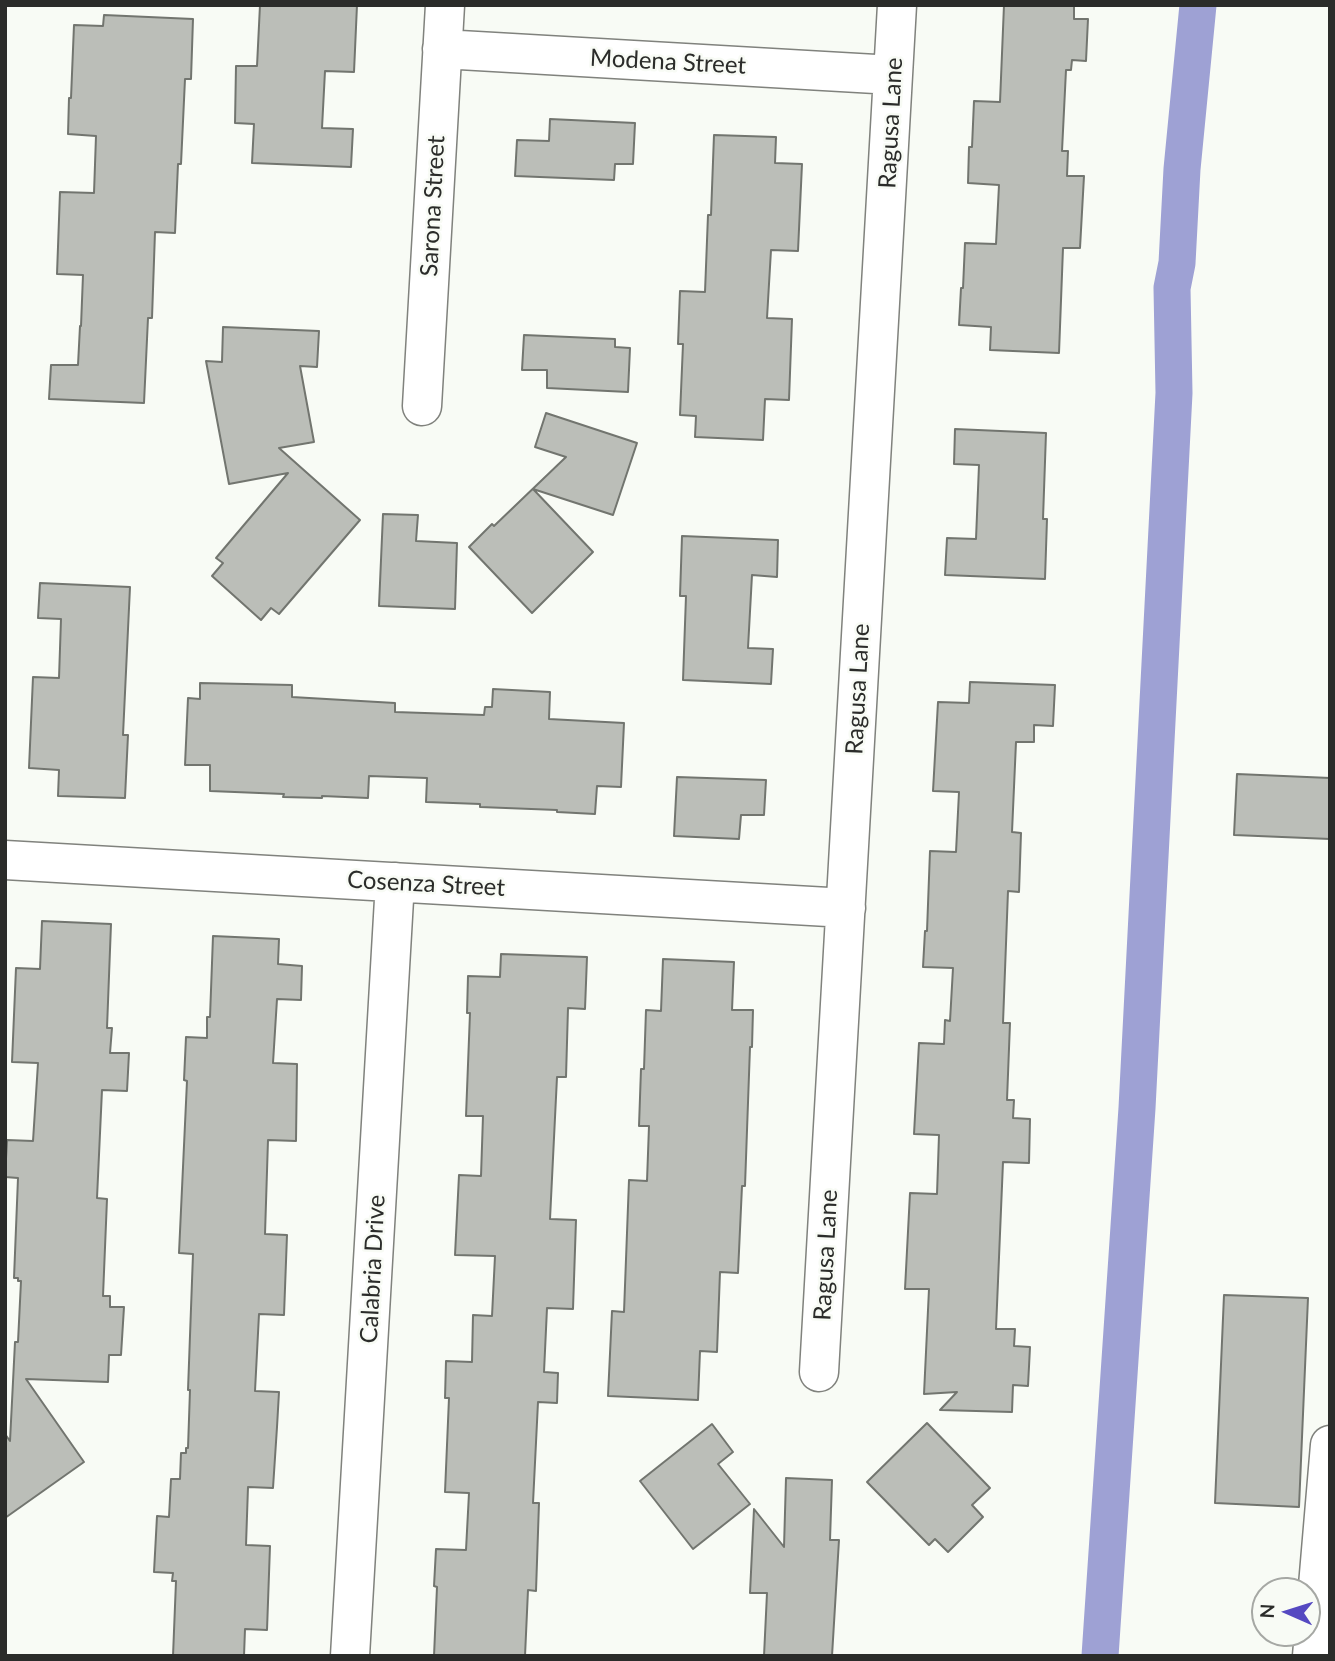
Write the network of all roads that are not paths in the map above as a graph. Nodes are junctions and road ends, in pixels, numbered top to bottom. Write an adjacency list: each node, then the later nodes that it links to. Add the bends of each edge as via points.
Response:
1 (445, 5): 3 (street, Sarona Street)
2 (897, 5): 4 (street, Ragusa Lane)
3 (442, 49): 4 (street, Modena Street); 5 (street, Sarona Street)
4 (894, 75): 8 (street, Ragusa Lane)
5 (422, 406)
6 (5, 860): 7 (street, Cosenza Street)
7 (395, 882): 8 (street, Cosenza Street); 11 (street, Calabria Drive)
8 (846, 908): 9 (street, Ragusa Lane)
9 (819, 1372)
10 (1330, 1445): 12 (street)
11 (350, 1656)
12 (1312, 1656)

